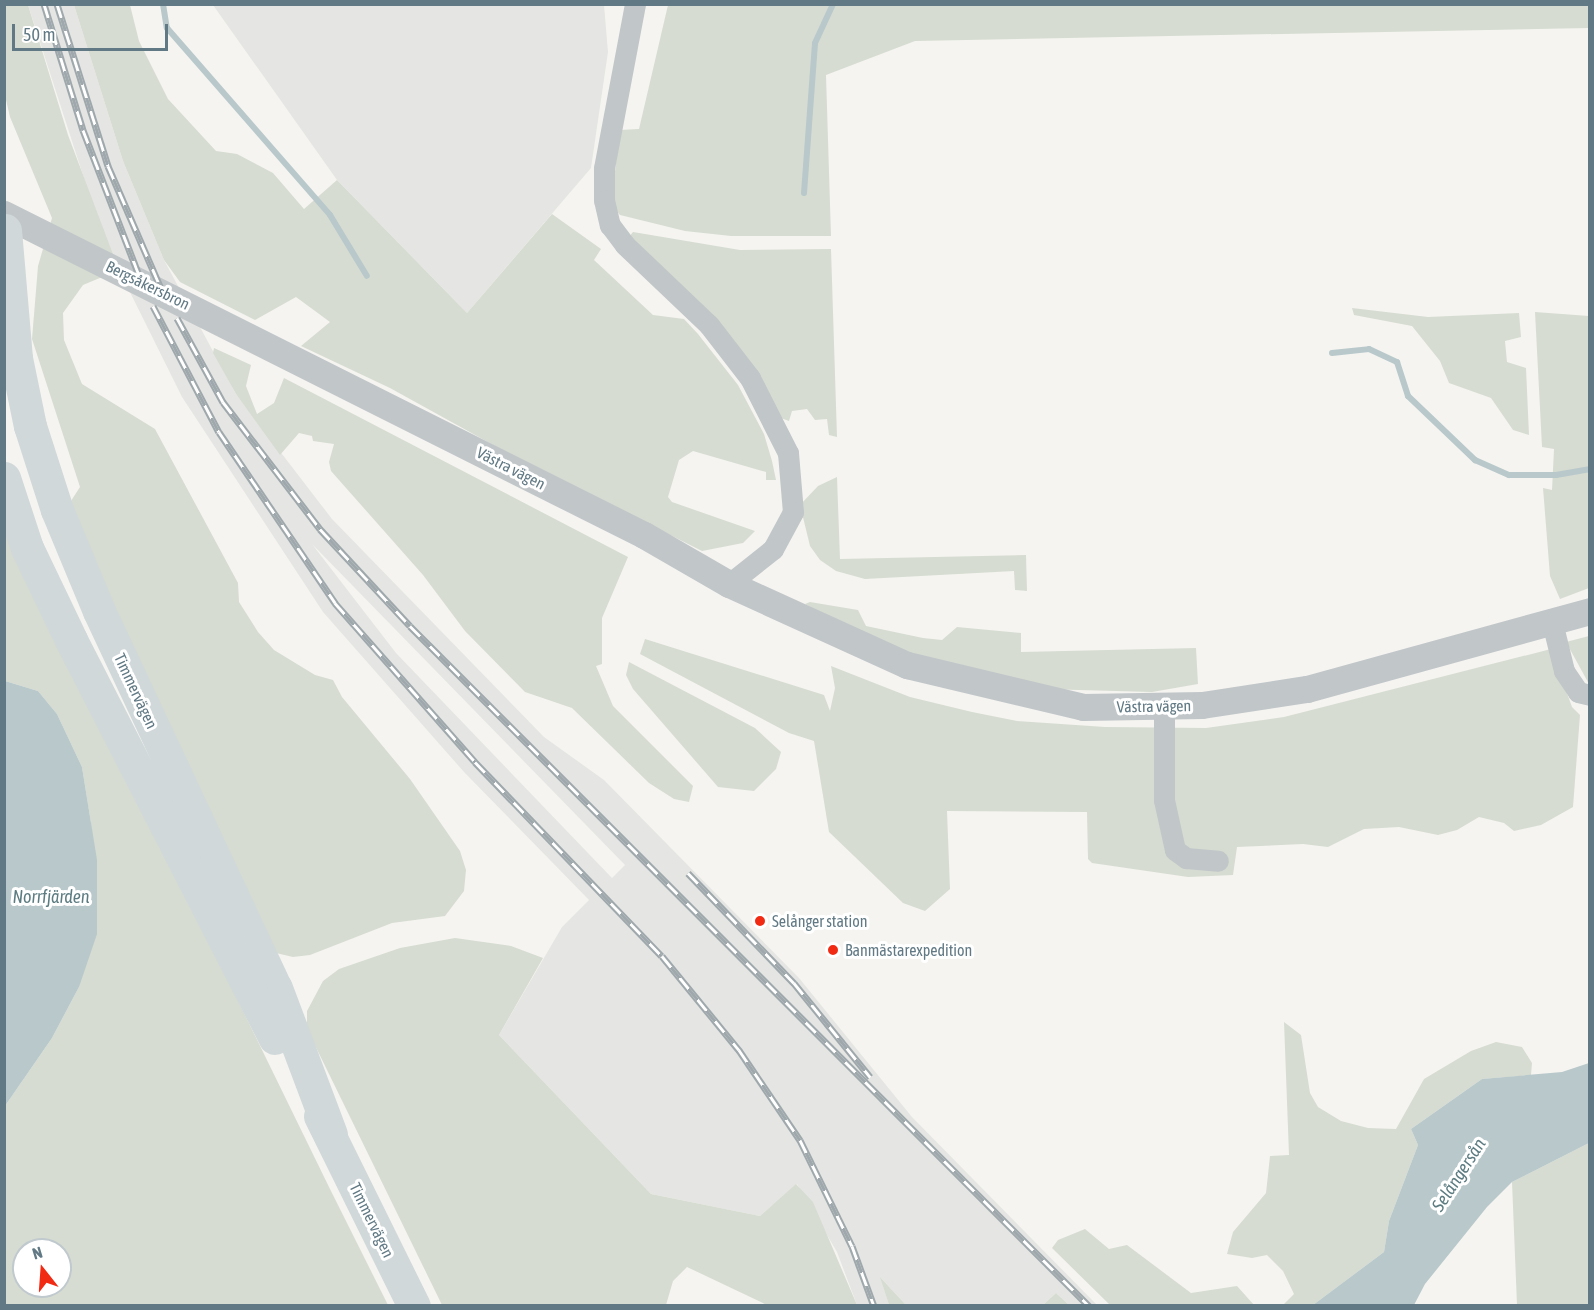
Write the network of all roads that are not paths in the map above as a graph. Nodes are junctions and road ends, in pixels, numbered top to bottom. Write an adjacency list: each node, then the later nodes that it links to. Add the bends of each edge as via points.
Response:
1 (635, 4): 6 (street, via 604,168 604,200 610,225 625,245 709,325 750,378 788,453 793,512 773,549)
2 (4, 214): 4 (street, Bergsåkersbron)
3 (5, 230): 12 (main road, Timmervägen, via 15,358 30,426 57,510 99,611 276,988)
4 (291, 357): 6 (street, Västra vägen, via 644,535)
5 (4, 478): 12 (main road, Timmervägen, via 27,548 71,640 276,1041)
6 (729, 584): 10 (street, Västra vägen, via 907,665 1083,707)
7 (1590, 611): 8 (street, Västra vägen)
8 (1552, 622): 9 (street, via 1564,671 1578,692); 10 (street, Västra vägen, via 1306,689 1248,700)
9 (1590, 695)
10 (1164, 707): 11 (street, via 1164,800 1175,850 1186,858)
11 (1218, 861)
12 (331, 1134): 13 (main road, Timmervägen)
13 (414, 1305)

